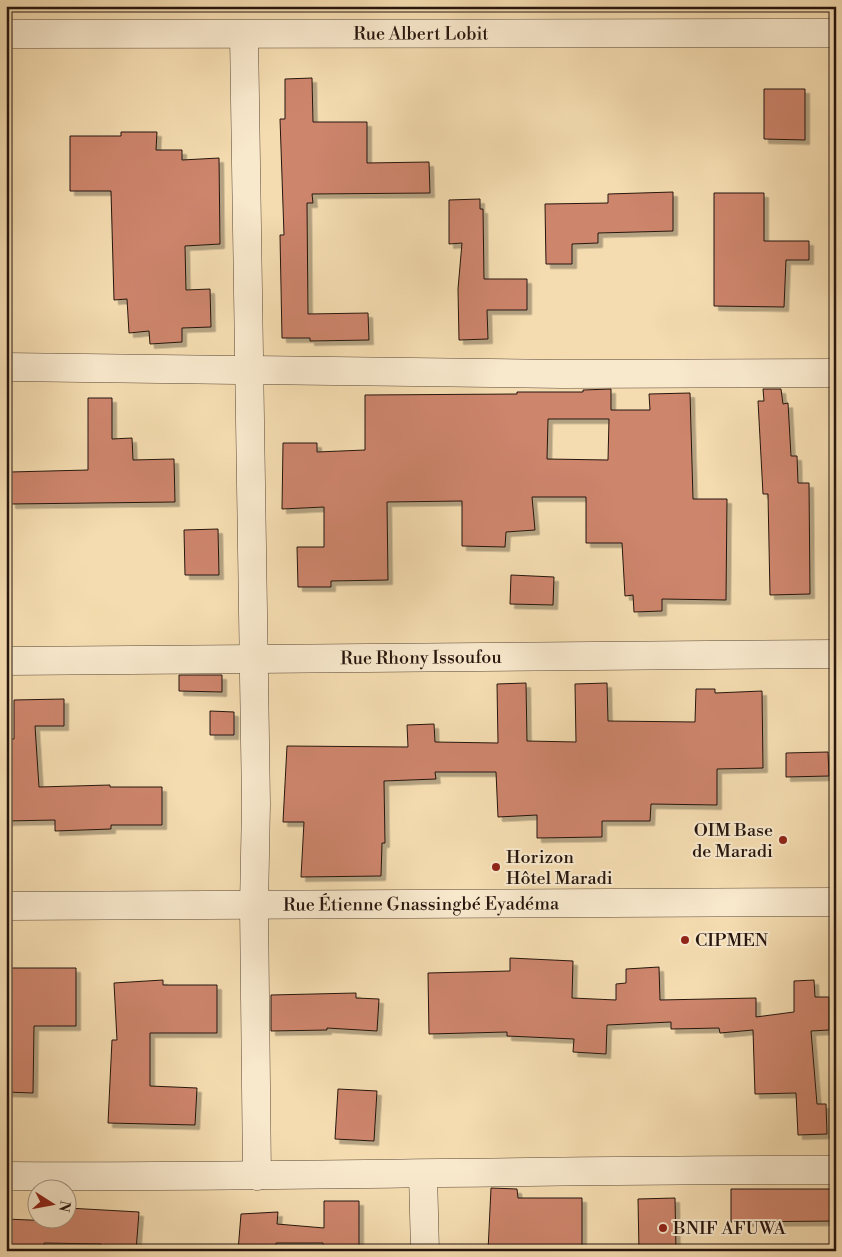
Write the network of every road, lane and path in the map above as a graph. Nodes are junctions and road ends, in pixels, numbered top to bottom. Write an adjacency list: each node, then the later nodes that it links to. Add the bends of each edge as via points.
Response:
1 (6, 34): 3 (street, Rue Albert Lobit)
2 (836, 34): 3 (street, Rue Albert Lobit)
3 (244, 35): 5 (street)
4 (6, 367): 5 (street)
5 (250, 370): 6 (street, via 562,374); 8 (street)
6 (836, 372)
7 (836, 654): 8 (street, Rue Rhony Issoufou)
8 (253, 658): 9 (street, Rue Rhony Issoufou); 12 (street)
9 (6, 661)
10 (836, 902): 12 (street, Rue Étienne Gnassingbé Eyadéma)
11 (6, 906): 12 (street, Rue Étienne Gnassingbé Eyadéma)
12 (254, 906): 16 (street)
13 (836, 1170): 14 (street)
14 (423, 1174): 16 (street); 17 (street)
15 (6, 1176): 16 (street)
16 (257, 1176)
17 (425, 1251)

